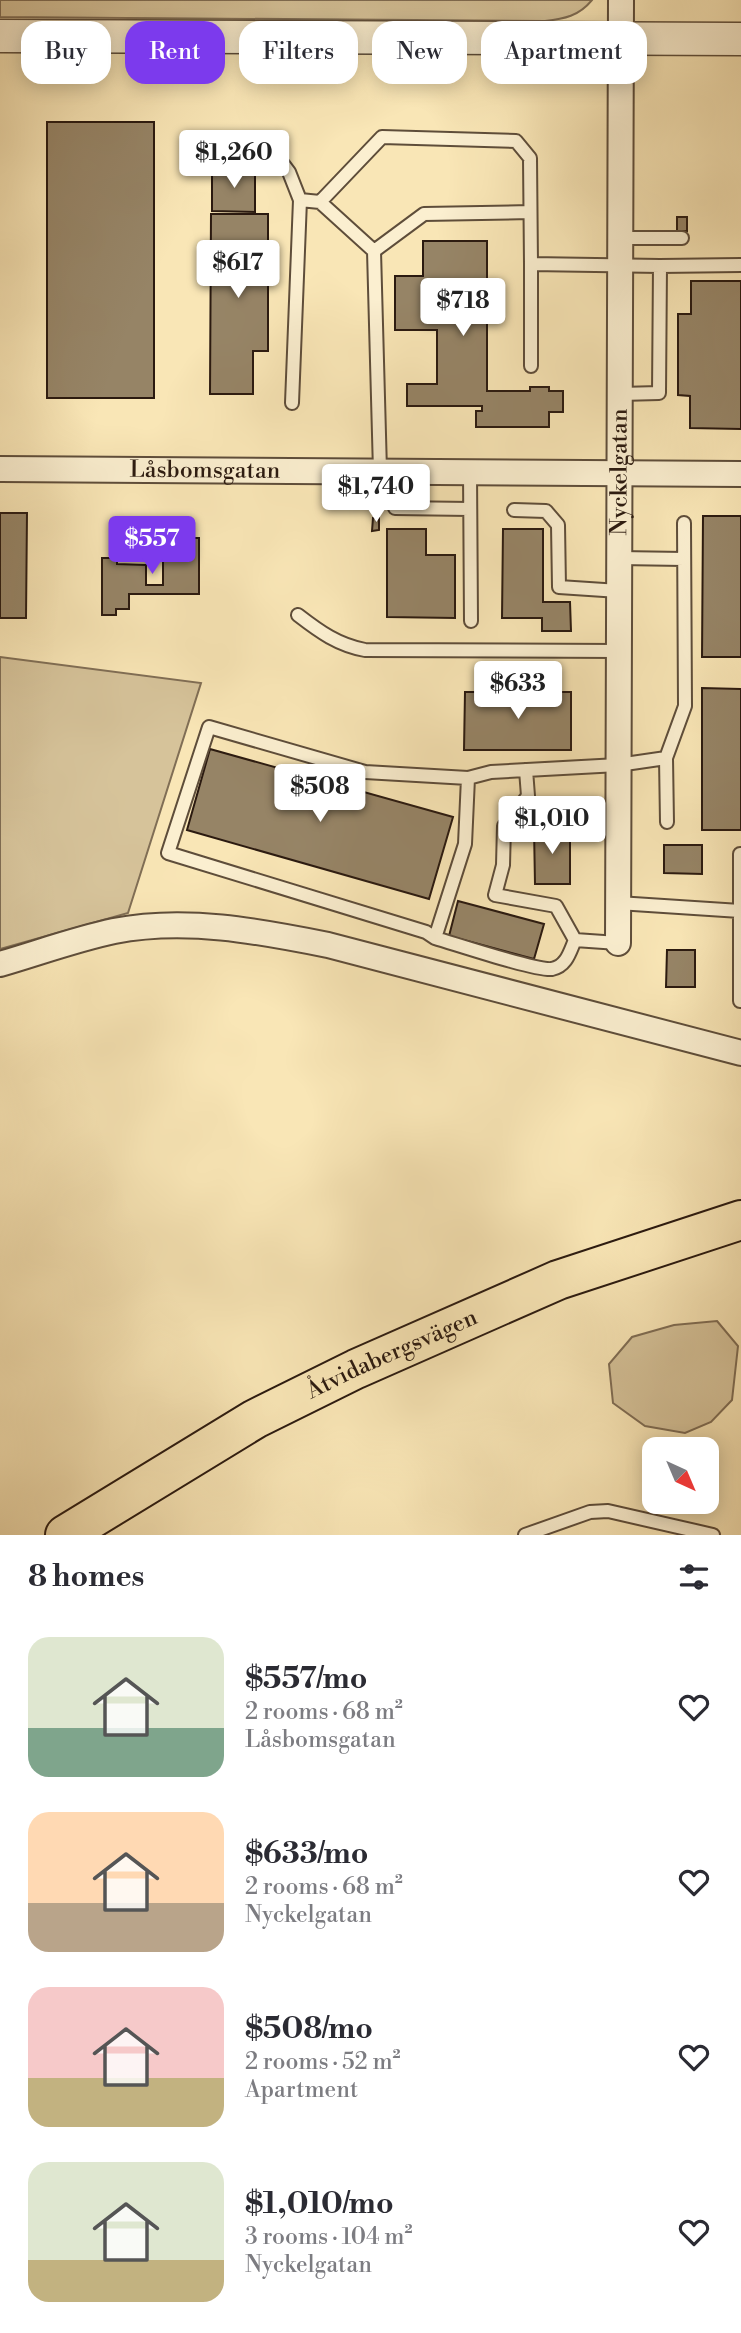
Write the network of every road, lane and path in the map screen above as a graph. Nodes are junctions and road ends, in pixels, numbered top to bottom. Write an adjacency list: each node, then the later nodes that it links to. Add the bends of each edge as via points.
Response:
1 (621, 0): 2 (street, Nyckelgatan)
2 (621, 21)
3 (0, 36): 4 (street)
4 (481, 38)
5 (647, 39): 6 (street)
6 (741, 40)
7 (621, 84): 12 (street, Nyckelgatan)
8 (277, 156): 9 (lane)
9 (300, 200): 10 (lane); 21 (lane)
10 (320, 202): 11 (lane, via 382,136 516,141 530,158); 14 (lane)
11 (530, 212): 14 (lane, via 424,214); 15 (lane)
12 (620, 237): 13 (lane); 16 (street, Nyckelgatan)
13 (682, 238)
14 (374, 251): 23 (lane)
15 (531, 264): 16 (lane); 19 (lane)
16 (620, 265): 18 (lane); 20 (street, Nyckelgatan)
17 (741, 265): 18 (lane)
18 (660, 266): 20 (lane, via 659,393)
19 (531, 366)
20 (620, 394): 25 (street, Nyckelgatan)
21 (292, 404)
22 (0, 469): 23 (street, Låsbomsgatan)
23 (380, 471): 24 (street, Låsbomsgatan)
24 (470, 471): 25 (street, Låsbomsgatan); 28 (lane)
25 (620, 473): 26 (street, Låsbomsgatan); 31 (street, Nyckelgatan)
26 (741, 474)
27 (395, 508): 28 (lane)
28 (470, 509): 35 (lane)
29 (514, 510): 33 (lane, via 546,511 558,525 559,587)
30 (684, 523): 32 (lane)
31 (619, 558): 32 (lane); 33 (street, Nyckelgatan)
32 (684, 559): 37 (lane, via 685,706)
33 (619, 591): 36 (street, Nyckelgatan)
34 (298, 615): 36 (lane, via 326,637 365,650)
35 (471, 621)
36 (619, 651): 38 (street, Nyckelgatan)
37 (666, 758): 38 (lane); 41 (lane)
38 (618, 765): 39 (lane); 43 (street, Nyckelgatan)
39 (526, 769): 40 (lane); 46 (lane, via 528,796 504,826 503,865 495,895 556,906)
40 (468, 778): 45 (lane, via 465,844); 45 (lane, via 365,772 209,727 168,853)
41 (667, 822)
42 (740, 854): 44 (lane)
43 (618, 903): 44 (lane); 47 (street, Nyckelgatan)
44 (740, 911): 49 (lane)
45 (435, 938): 46 (lane, via 552,969 566,960)
46 (575, 940): 47 (lane)
47 (618, 943)
48 (0, 964): 50 (street, via 114,931 161,925 266,932)
49 (740, 1001)
50 (741, 1053)
51 (741, 1220): 54 (main road, Åtvidabergsvägen, via 558,1280 356,1369 255,1419)
52 (741, 1243): 55 (main road, Åtvidabergsvägen, via 567,1301 465,1343 267,1440)
53 (706, 1534): 56 (lane, via 608,1511 590,1511)
54 (65, 1535)
55 (109, 1535)
56 (524, 1535)

